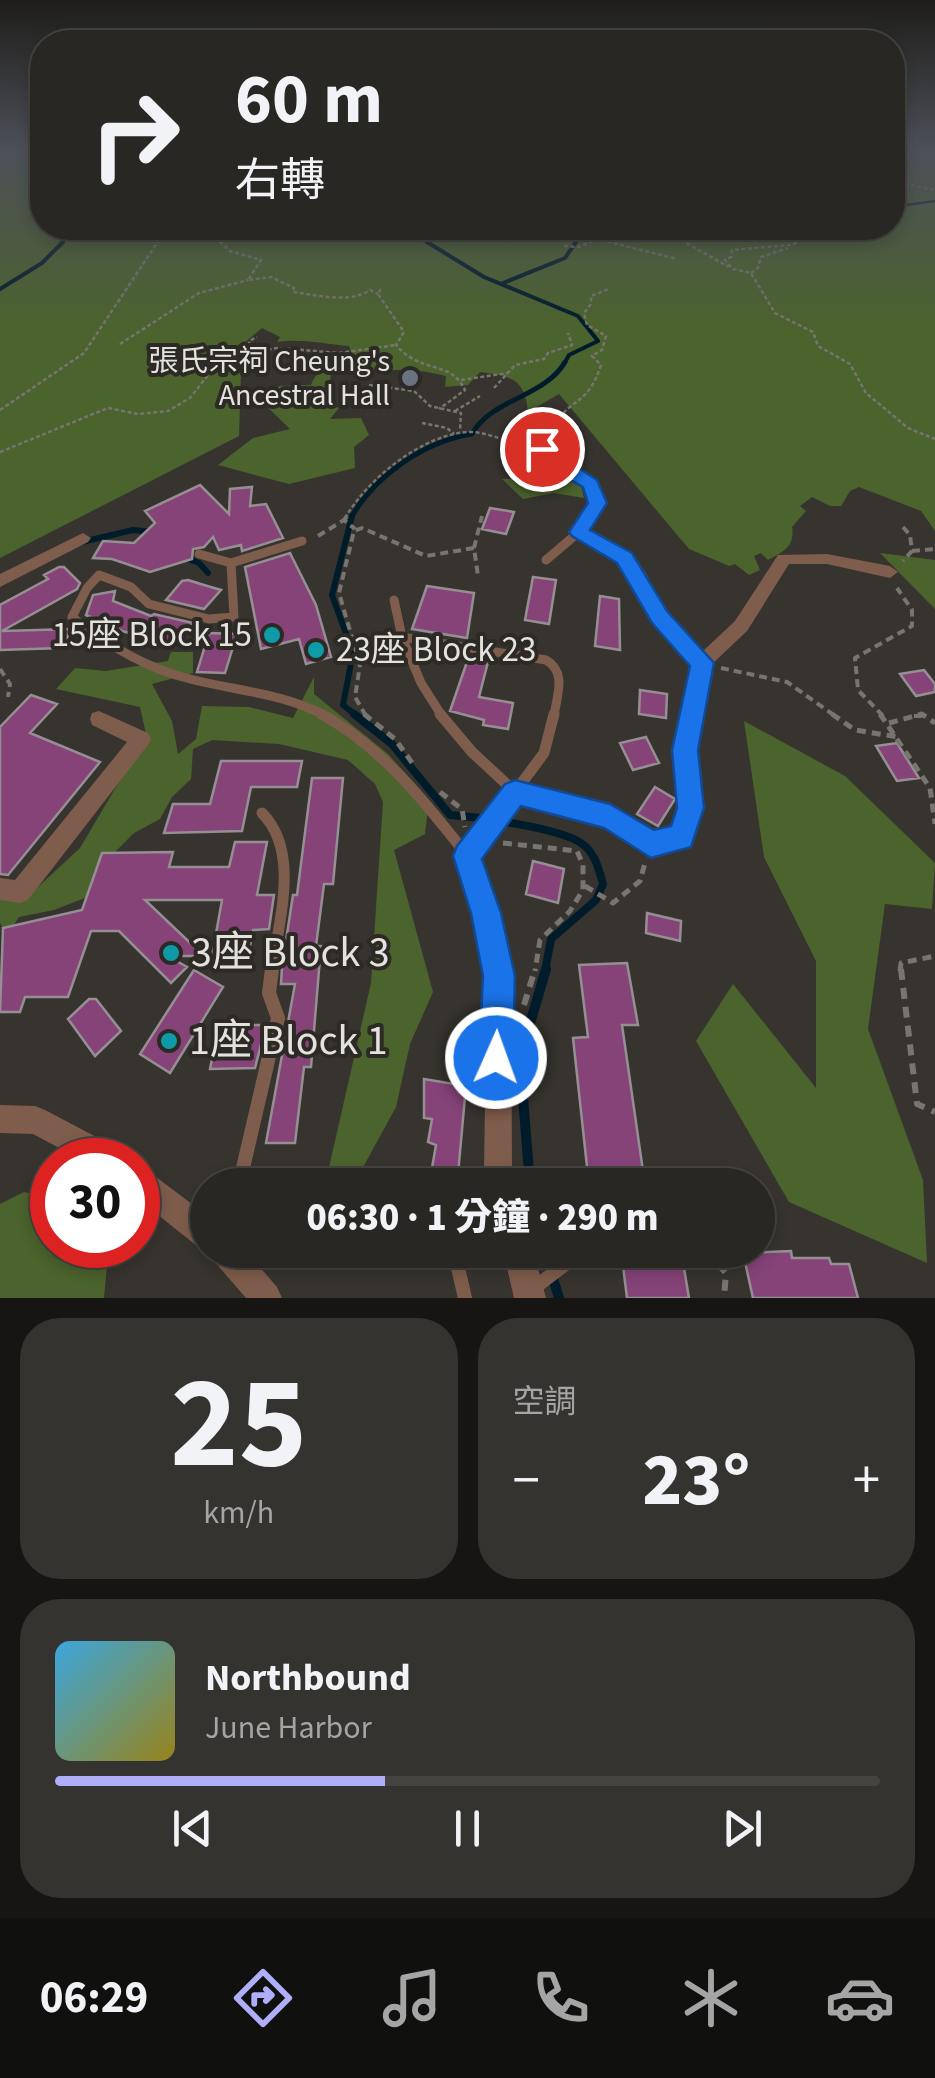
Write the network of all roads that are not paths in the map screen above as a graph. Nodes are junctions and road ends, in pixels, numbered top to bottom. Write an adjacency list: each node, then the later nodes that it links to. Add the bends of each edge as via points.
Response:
1 (550, 430): 2 (street, via 540,448 591,484 597,503)
2 (579, 532): 6 (lane); 12 (street, via 625,558 668,628)
3 (83, 538): 9 (street)
4 (302, 541): 7 (lane)
5 (200, 554): 7 (lane)
6 (546, 560)
7 (231, 563): 16 (lane, via 234,616 209,619 149,604 131,587 100,576 72,617 102,641 171,674 302,704 335,722)
8 (890, 572): 12 (street, via 827,559 784,560 741,626)
9 (0, 581)
10 (394, 600): 11 (lane)
11 (401, 637): 14 (lane, via 440,715); 14 (lane, via 556,666 549,744 537,770)
12 (702, 663): 14 (street, via 685,750 690,808 682,838 651,844 610,816)
13 (99, 719): 17 (street, via 141,739 20,892)
14 (508, 800): 16 (street)
15 (262, 814): 20 (lane, via 282,841 269,993 278,1018)
16 (473, 849): 21 (street, via 499,976)
17 (0, 889)
18 (0, 1119): 19 (street, via 35,1120)
19 (69, 1138)
20 (243, 1168)
21 (498, 1168)
22 (160, 1198): 23 (street)
23 (190, 1221)
24 (240, 1268): 29 (street)
25 (458, 1268): 30 (lane)
26 (522, 1268): 28 (street)
27 (559, 1268): 28 (lane)
28 (529, 1295)
29 (266, 1298)
30 (465, 1298)

